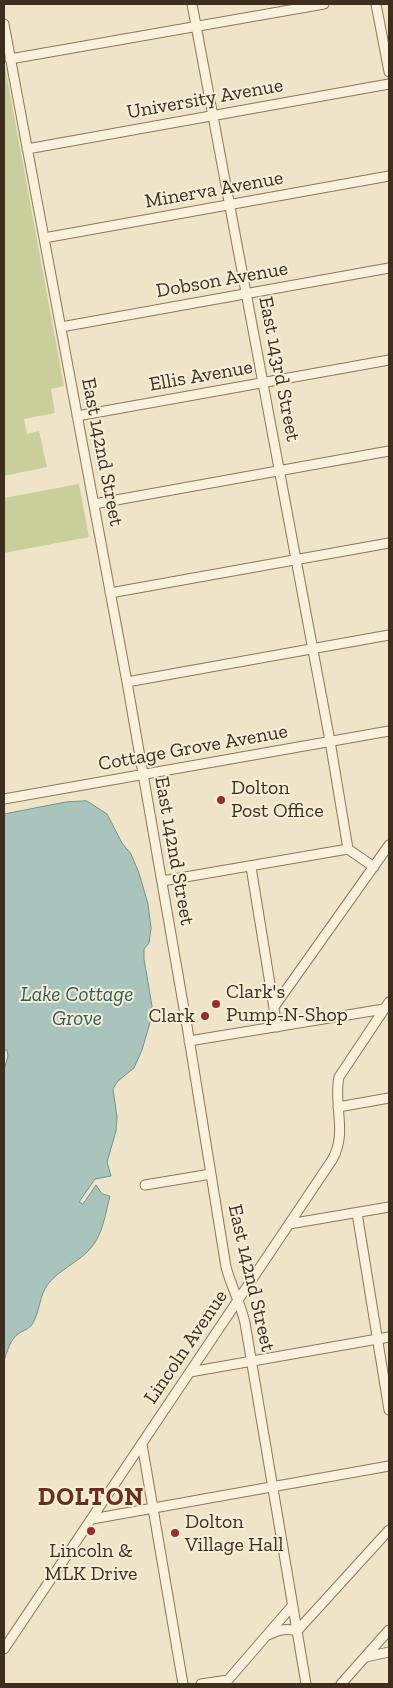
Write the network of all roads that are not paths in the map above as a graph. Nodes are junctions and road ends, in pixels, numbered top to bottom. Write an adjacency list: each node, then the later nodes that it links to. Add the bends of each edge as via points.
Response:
1 (192, 4): 5 (street, East 143rd Street)
2 (324, 4): 5 (street)
3 (376, 4): 7 (street)
4 (4, 24): 6 (street, East 142nd Street)
5 (196, 26): 6 (street); 9 (street, East 143rd Street)
6 (10, 59): 10 (street, East 142nd Street)
7 (389, 72)
8 (389, 84): 9 (street, University Avenue)
9 (213, 116): 10 (street, University Avenue); 12 (street, East 143rd Street)
10 (27, 149): 13 (street, East 142nd Street)
11 (389, 176): 12 (street, Minerva Avenue)
12 (230, 205): 13 (street, Minerva Avenue); 15 (street, East 143rd Street)
13 (44, 238): 16 (street, East 142nd Street)
14 (389, 268): 15 (street, Dobson Avenue)
15 (247, 294): 16 (street, Dobson Avenue); 18 (street, East 143rd Street)
16 (61, 327): 19 (street, East 142nd Street)
17 (389, 360): 18 (street, Ellis Avenue)
18 (263, 382): 19 (street, Ellis Avenue); 21 (street, East 143rd Street)
19 (77, 416): 22 (street, East 142nd Street)
20 (389, 451): 21 (street)
21 (280, 471): 22 (street); 24 (street, East 143rd Street)
22 (94, 504): 25 (street, East 142nd Street)
23 (389, 543): 24 (street)
24 (296, 560): 25 (street); 27 (street, East 143rd Street)
25 (110, 593): 28 (street, East 142nd Street)
26 (389, 635): 27 (street)
27 (313, 649): 28 (street); 30 (street, East 143rd Street)
28 (127, 682): 31 (street, East 142nd Street)
29 (389, 731): 30 (street, Cottage Grove Avenue)
30 (330, 741): 31 (street, Cottage Grove Avenue); 34 (street, East 143rd Street)
31 (143, 775): 32 (street, Cottage Grove Avenue); 37 (street, East 142nd Street)
32 (4, 799)
33 (389, 845): 36 (street)
34 (348, 849): 35 (street); 36 (street)
35 (251, 867): 37 (street); 39 (street)
36 (374, 867): 39 (street)
37 (162, 881): 41 (street, East 142nd Street)
38 (387, 1006): 40 (street); 43 (street, Lincoln Avenue, via 339,1077)
39 (274, 1007): 40 (street)
40 (277, 1027): 41 (street)
41 (189, 1041): 44 (street, East 142nd Street)
42 (389, 1098): 43 (street)
43 (338, 1107): 48 (street, Lincoln Avenue, via 340,1138 336,1153)
44 (211, 1174): 45 (street); 49 (street, East 142nd Street, via 226,1267)
45 (145, 1185)
46 (389, 1207): 47 (street)
47 (357, 1213): 48 (street); 51 (street)
48 (289, 1224): 49 (street, Lincoln Avenue)
49 (238, 1300): 52 (street, East 142nd Street); 53 (street, Lincoln Avenue)
50 (389, 1337): 51 (street)
51 (377, 1339): 52 (street); 54 (street)
52 (252, 1361): 53 (street); 57 (street, East 142nd Street)
53 (190, 1372): 55 (street, Lincoln Avenue)
54 (389, 1410)
55 (142, 1444): 58 (street); 59 (street, Lincoln Avenue)
56 (389, 1466): 57 (street)
57 (273, 1487): 58 (street); 61 (street, East 142nd Street)
58 (153, 1508): 59 (street); 68 (street)
59 (92, 1519): 65 (street, Lincoln Avenue)
60 (389, 1530): 62 (street)
61 (292, 1606): 62 (street, East 142nd Street); 64 (street)
62 (297, 1631): 64 (street, via 277,1630); 70 (street, East 142nd Street)
63 (389, 1633): 67 (street)
64 (266, 1636): 69 (street, via 228,1680)
65 (4, 1649)
66 (389, 1652): 67 (street)
67 (366, 1656): 71 (street)
68 (183, 1684)
69 (201, 1684)
70 (306, 1684)
71 (341, 1684)

